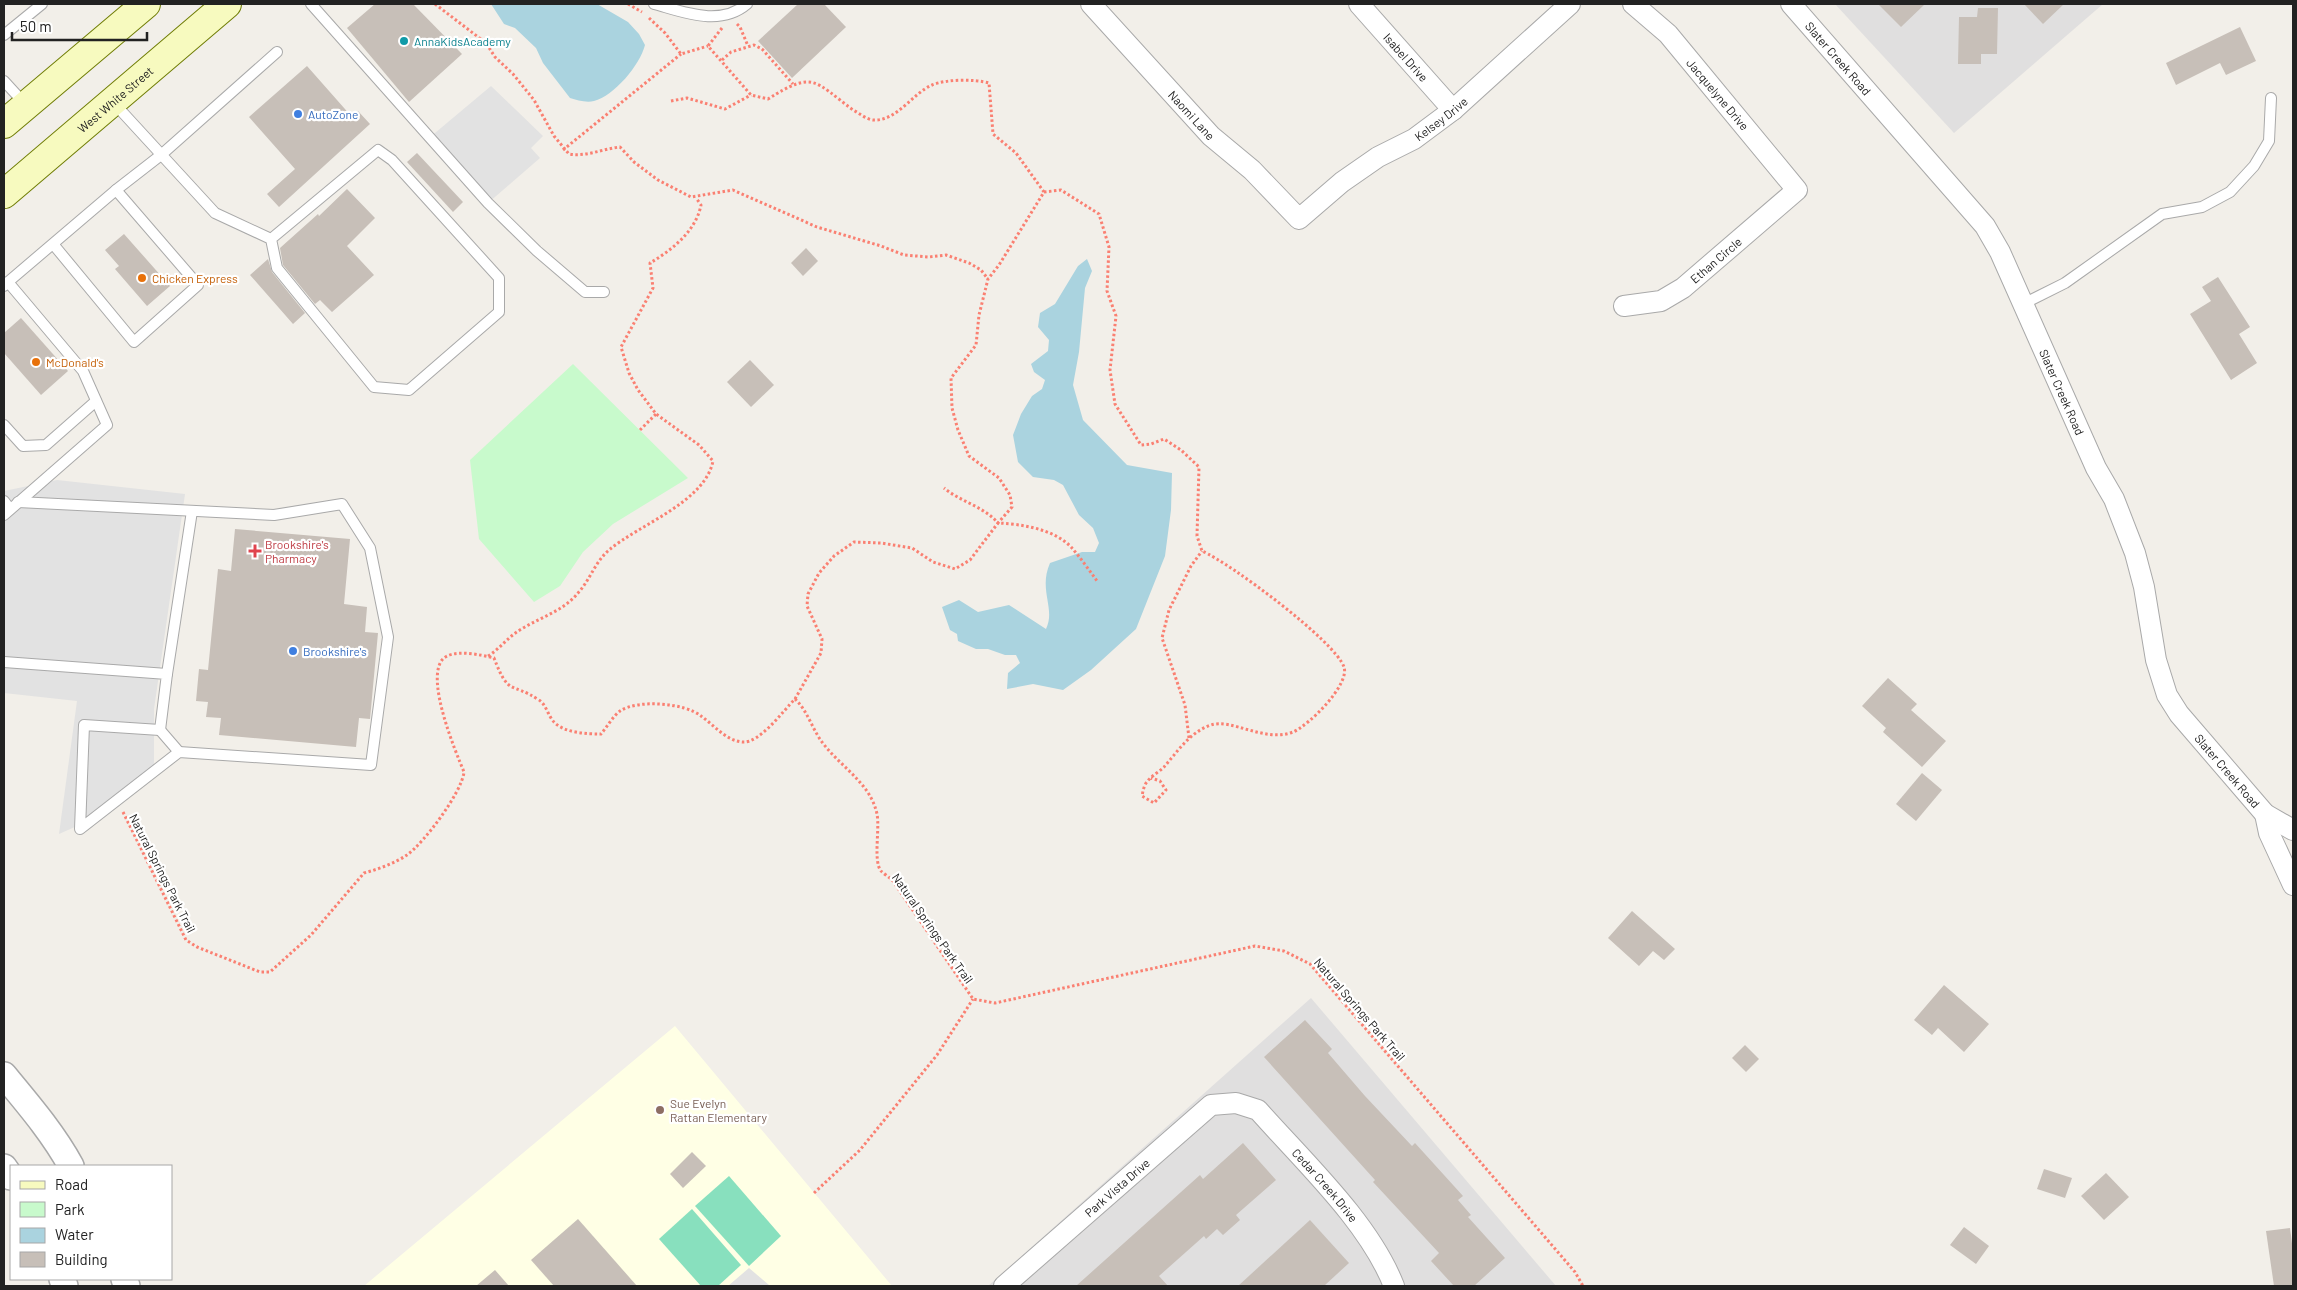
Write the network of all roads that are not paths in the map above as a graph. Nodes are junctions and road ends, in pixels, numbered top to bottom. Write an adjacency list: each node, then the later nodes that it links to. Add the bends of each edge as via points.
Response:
1 (42, 4): 12 (lane)
2 (146, 4): 17 (main road)
3 (227, 4): 16 (main road, West White Street)
4 (654, 4): 5 (lane, via 702,17 727,14)
5 (747, 4)
6 (1359, 4): 18 (street, Isabel Drive)
7 (1570, 4): 18 (street, Kelsey Drive)
8 (1633, 4): 22 (street, Jacquelyne Drive, via 1668,34)
9 (1791, 4): 29 (street, Slater Creek Road, via 1984,226 2000,252)
10 (315, 5): 28 (lane, via 488,203 584,292)
11 (1097, 6): 24 (street, Naomi Lane, via 1211,136 1252,170)
12 (4, 35)
13 (277, 52): 20 (lane)
14 (4, 81): 17 (lane)
15 (2270, 98): 29 (lane, via 2268,141 2254,166 2230,192 2202,207 2162,214 2065,283)
16 (112, 101): 20 (lane); 23 (main road, West White Street)
17 (26, 105): 19 (main road)
18 (1454, 110): 24 (street, Kelsey Drive, via 1414,139 1378,157 1342,182)
19 (4, 124)
20 (161, 154): 21 (lane); 25 (lane, via 215,213)
21 (116, 190): 26 (lane); 26 (lane, via 198,285 134,342)
22 (1797, 190): 30 (street, Ethan Circle, via 1683,288 1661,301)
23 (4, 194)
24 (1299, 220)
25 (271, 239): 25 (lane, via 378,150 392,160 499,278 498,312 409,390 374,387 277,268)
26 (53, 244): 27 (lane)
27 (6, 284): 31 (lane, via 83,372)
28 (604, 292)
29 (2023, 304): 39 (street, Slater Creek Road, via 2096,468 2114,500 2135,553 2158,670 2167,695)
30 (1624, 306)
31 (96, 401): 32 (lane, via 46,445 23,446); 33 (lane, via 107,425)
32 (4, 425)
33 (9, 507): 34 (lane)
34 (192, 511): 36 (lane); 38 (lane, via 274,515 342,504 370,548 388,638 371,765)
35 (4, 662): 36 (lane)
36 (167, 674): 37 (lane)
37 (160, 730): 38 (lane); 38 (lane, via 84,726 80,830)
38 (179, 752)
39 (2265, 814): 40 (street, Slater Creek Road); 41 (street, Slater Creek Road, via 2269,833)
40 (2293, 830)
41 (2293, 885)
42 (4, 1075): 44 (street, via 38,1116)
43 (1236, 1102): 45 (street, Park Vista Drive, via 1211,1105); 46 (street, Cedar Creek Drive, via 1258,1110 1355,1220)
44 (70, 1165)
45 (1004, 1286)
46 (1394, 1286)

